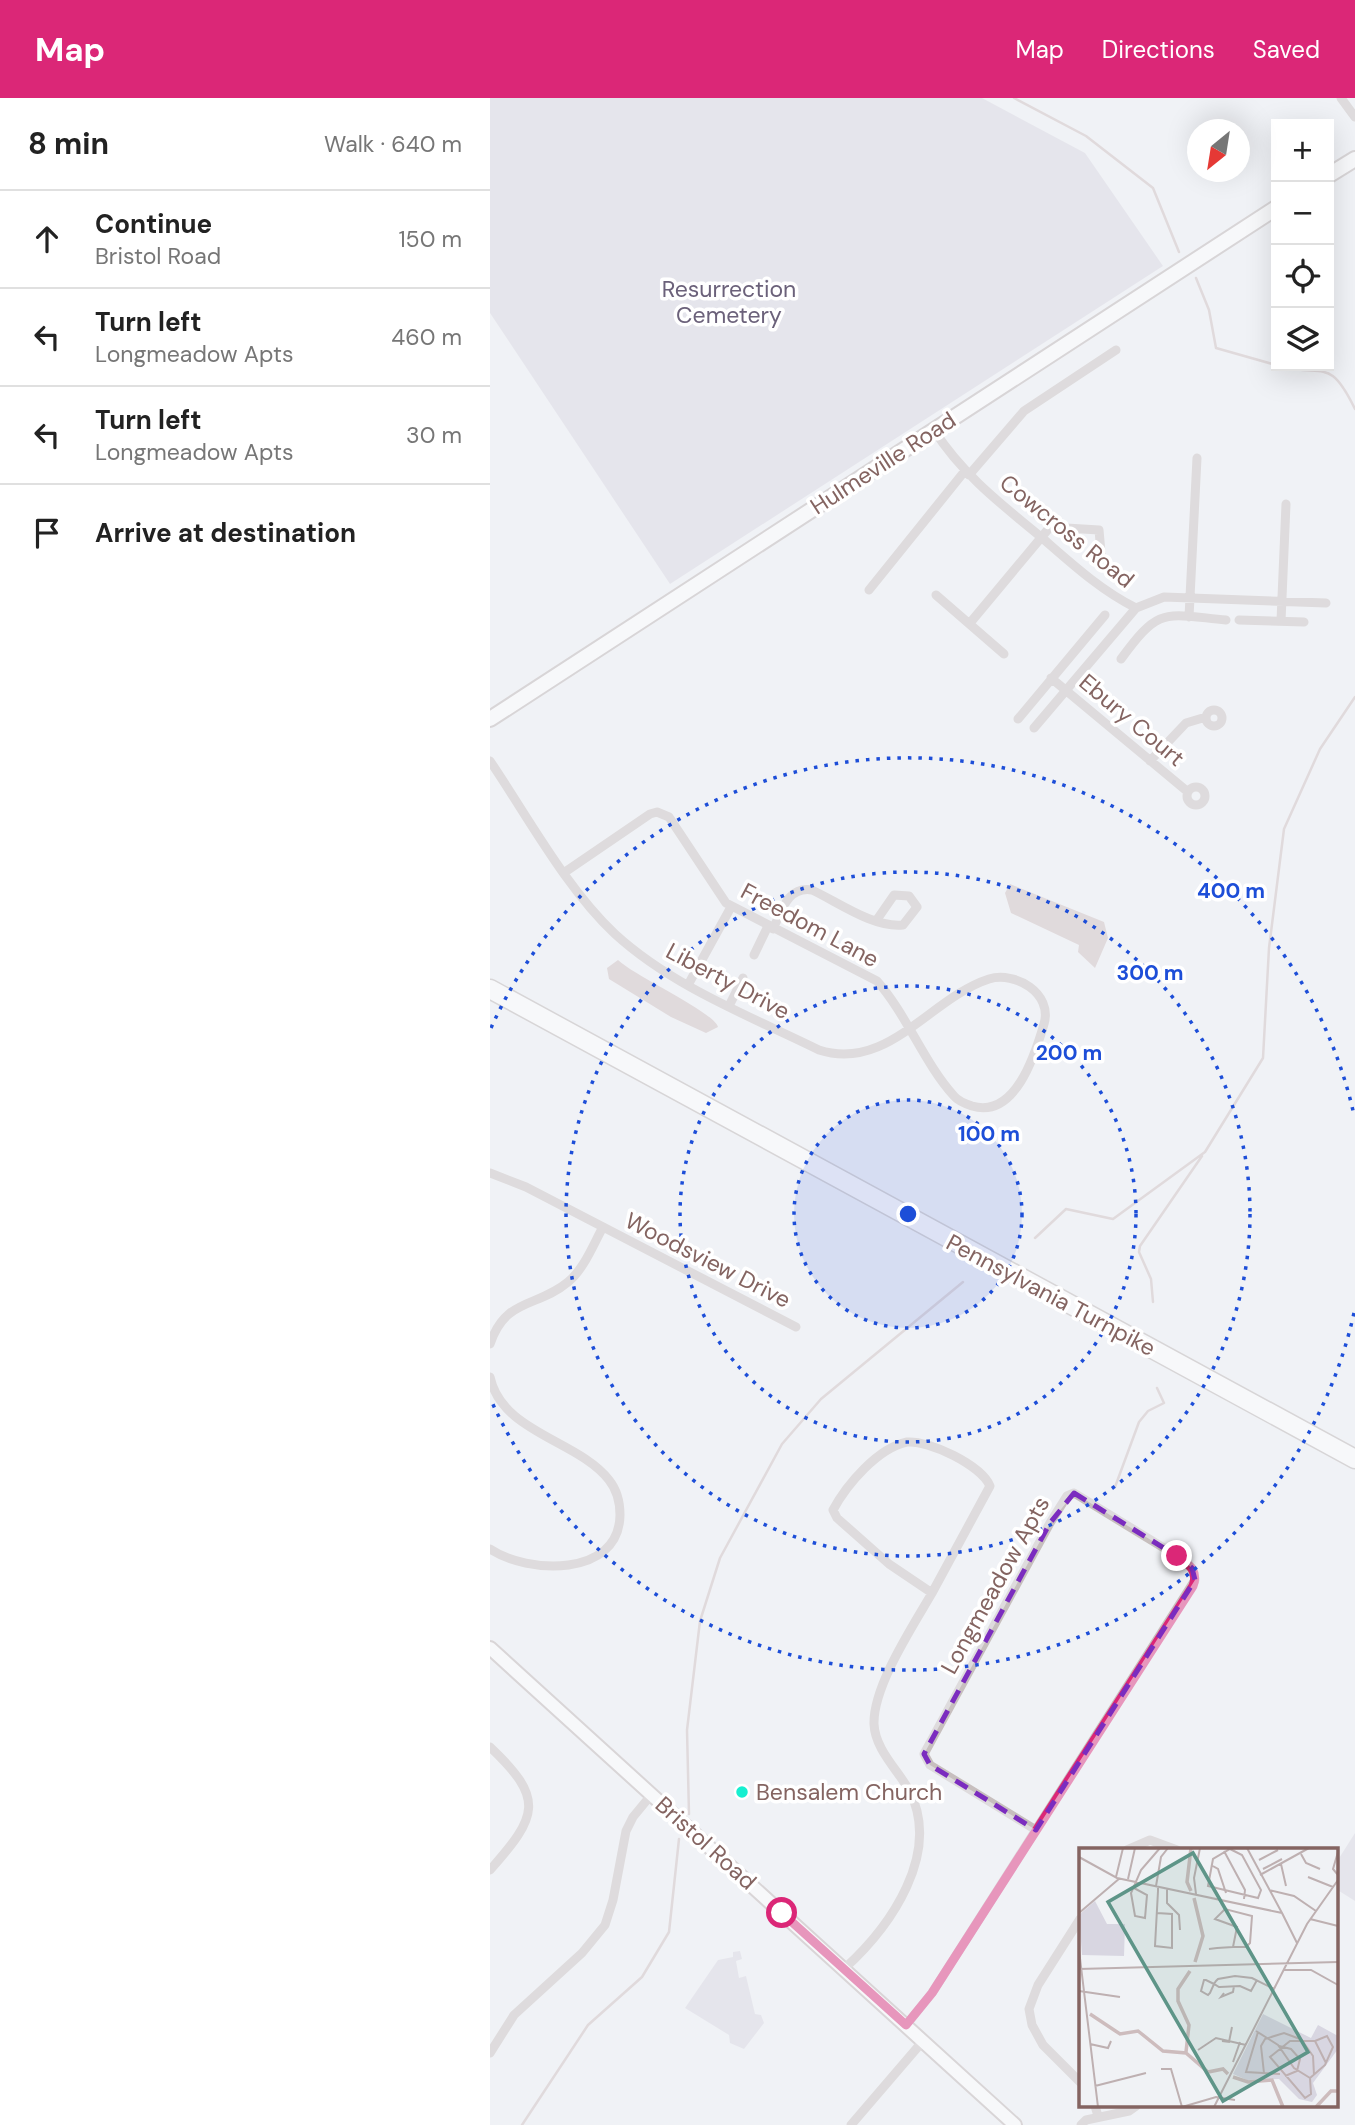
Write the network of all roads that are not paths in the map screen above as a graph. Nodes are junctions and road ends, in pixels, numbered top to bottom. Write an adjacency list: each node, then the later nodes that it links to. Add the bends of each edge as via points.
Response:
1 (1341, 98): 2 (street)
2 (1355, 117)
3 (1355, 159): 4 (main road)
4 (1334, 172)
5 (1271, 211): 7 (main road, Hulmeville Road)
6 (1116, 350): 9 (street, via 1024,411)
7 (934, 430): 9 (street, Cowcross Road); 33 (main road, Hulmeville Road)
8 (1198, 457): 17 (street)
9 (966, 473): 13 (street, Cowcross Road); 15 (street)
10 (1020, 492): 12 (street, via 1052,517)
11 (1286, 504): 18 (street)
12 (1050, 527): 13 (street); 14 (street, via 1099,530)
13 (1042, 538): 20 (street, Cowcross Road, via 1102,589); 27 (street)
14 (1101, 564)
15 (869, 590)
16 (936, 595): 27 (street)
17 (1189, 598): 18 (street, Cowcross Road); 20 (street, Cowcross Road, via 1156,598); 22 (street)
18 (1282, 603): 19 (street, Cowcross Road); 25 (street)
19 (1326, 603)
20 (1136, 608): 31 (street)
21 (1105, 615): 30 (street)
22 (1189, 617): 23 (street); 29 (street, via 1169,616 1149,624)
23 (1226, 620)
24 (1239, 620): 25 (street)
25 (1281, 621): 26 (street)
26 (1304, 622)
27 (970, 623): 28 (street)
28 (1004, 654)
29 (1121, 659)
30 (1051, 678): 31 (street, Ebury Court); 34 (street)
31 (1066, 690): 35 (street); 37 (street, Ebury Court)
32 (1206, 717): 37 (street, via 1178,728)
33 (490, 719)
34 (1018, 719)
35 (1034, 728)
36 (490, 761): 39 (street, Liberty Drive)
37 (1150, 761): 38 (street, Ebury Court)
38 (1188, 792)
39 (565, 872): 40 (street, Freedom Lane, via 657,812 669,817 714,889); 46 (street, Liberty Drive, via 615,933 652,964)
40 (731, 907): 42 (street, Freedom Lane); 46 (street)
41 (876, 920): 41 (street, via 894,895 909,896 917,907 903,925); 42 (street, via 804,888 789,897)
42 (770, 928): 43 (street); 49 (street, Freedom Lane, via 877,981)
43 (754, 955)
44 (743, 978): 48 (street)
45 (490, 979): 55 (highway, Pennsylvania Turnpike)
46 (688, 985): 48 (street, Liberty Drive)
47 (490, 989): 56 (highway, Pennsylvania Turnpike)
48 (729, 1006): 49 (street, Liberty Drive, via 833,1055 879,1048)
49 (909, 1029): 49 (street, Liberty Drive, via 954,1096 990,1108 999,1106 1018,1087 1045,1018 1044,1006 1031,988 1015,978 998,977 982,982)
50 (490, 1173): 51 (street, Woodsview Drive)
51 (603, 1227): 52 (street, Woodsview Drive); 53 (street, Woodsview Drive, via 570,1280 512,1310 498,1325)
52 (796, 1327)
53 (490, 1344)
54 (490, 1377): 57 (street, via 496,1394 516,1416 608,1478 620,1511 611,1544 585,1562 529,1563 507,1559)
55 (1355, 1446)
56 (1355, 1459)
57 (490, 1549)
58 (932, 1592): 58 (street, via 990,1486 985,1477 937,1447 907,1442 891,1447 860,1475 837,1503 834,1514 895,1569); 67 (street, via 875,1712 881,1748 916,1807 921,1835 918,1859 905,1890 871,1941)
59 (490, 1648): 61 (main road, Bristol Road)
60 (490, 1747): 65 (street, via 516,1773 529,1806 523,1829)
61 (652, 1794): 67 (main road, Bristol Road); 70 (street, via 626,1831 605,1925 582,1953 513,2015)
62 (1036, 1830): 62 (street, Longmeadow Apts, via 1195,1580 1192,1567 1177,1556 1074,1493 1067,1496 1050,1523 924,1754 930,1765); 68 (street, Longmeadow Apts, via 932,1993)
63 (1132, 1848): 64 (street, via 1150,1840)
64 (1172, 1848)
65 (490, 1870)
66 (1079, 1921): 71 (street, via 1038,1985 1029,2009 1031,2025 1043,2045)
67 (845, 1968): 68 (main road, Bristol Road)
68 (906, 2025): 69 (main road, Bristol Road)
69 (923, 2041): 75 (street); 76 (main road, Bristol Road)
70 (490, 2053)
71 (1079, 2081)
72 (1096, 2108): 74 (street)
73 (1133, 2108): 74 (street)
74 (1098, 2116): 77 (street)
75 (850, 2125)
76 (1015, 2125)
77 (1081, 2125)

